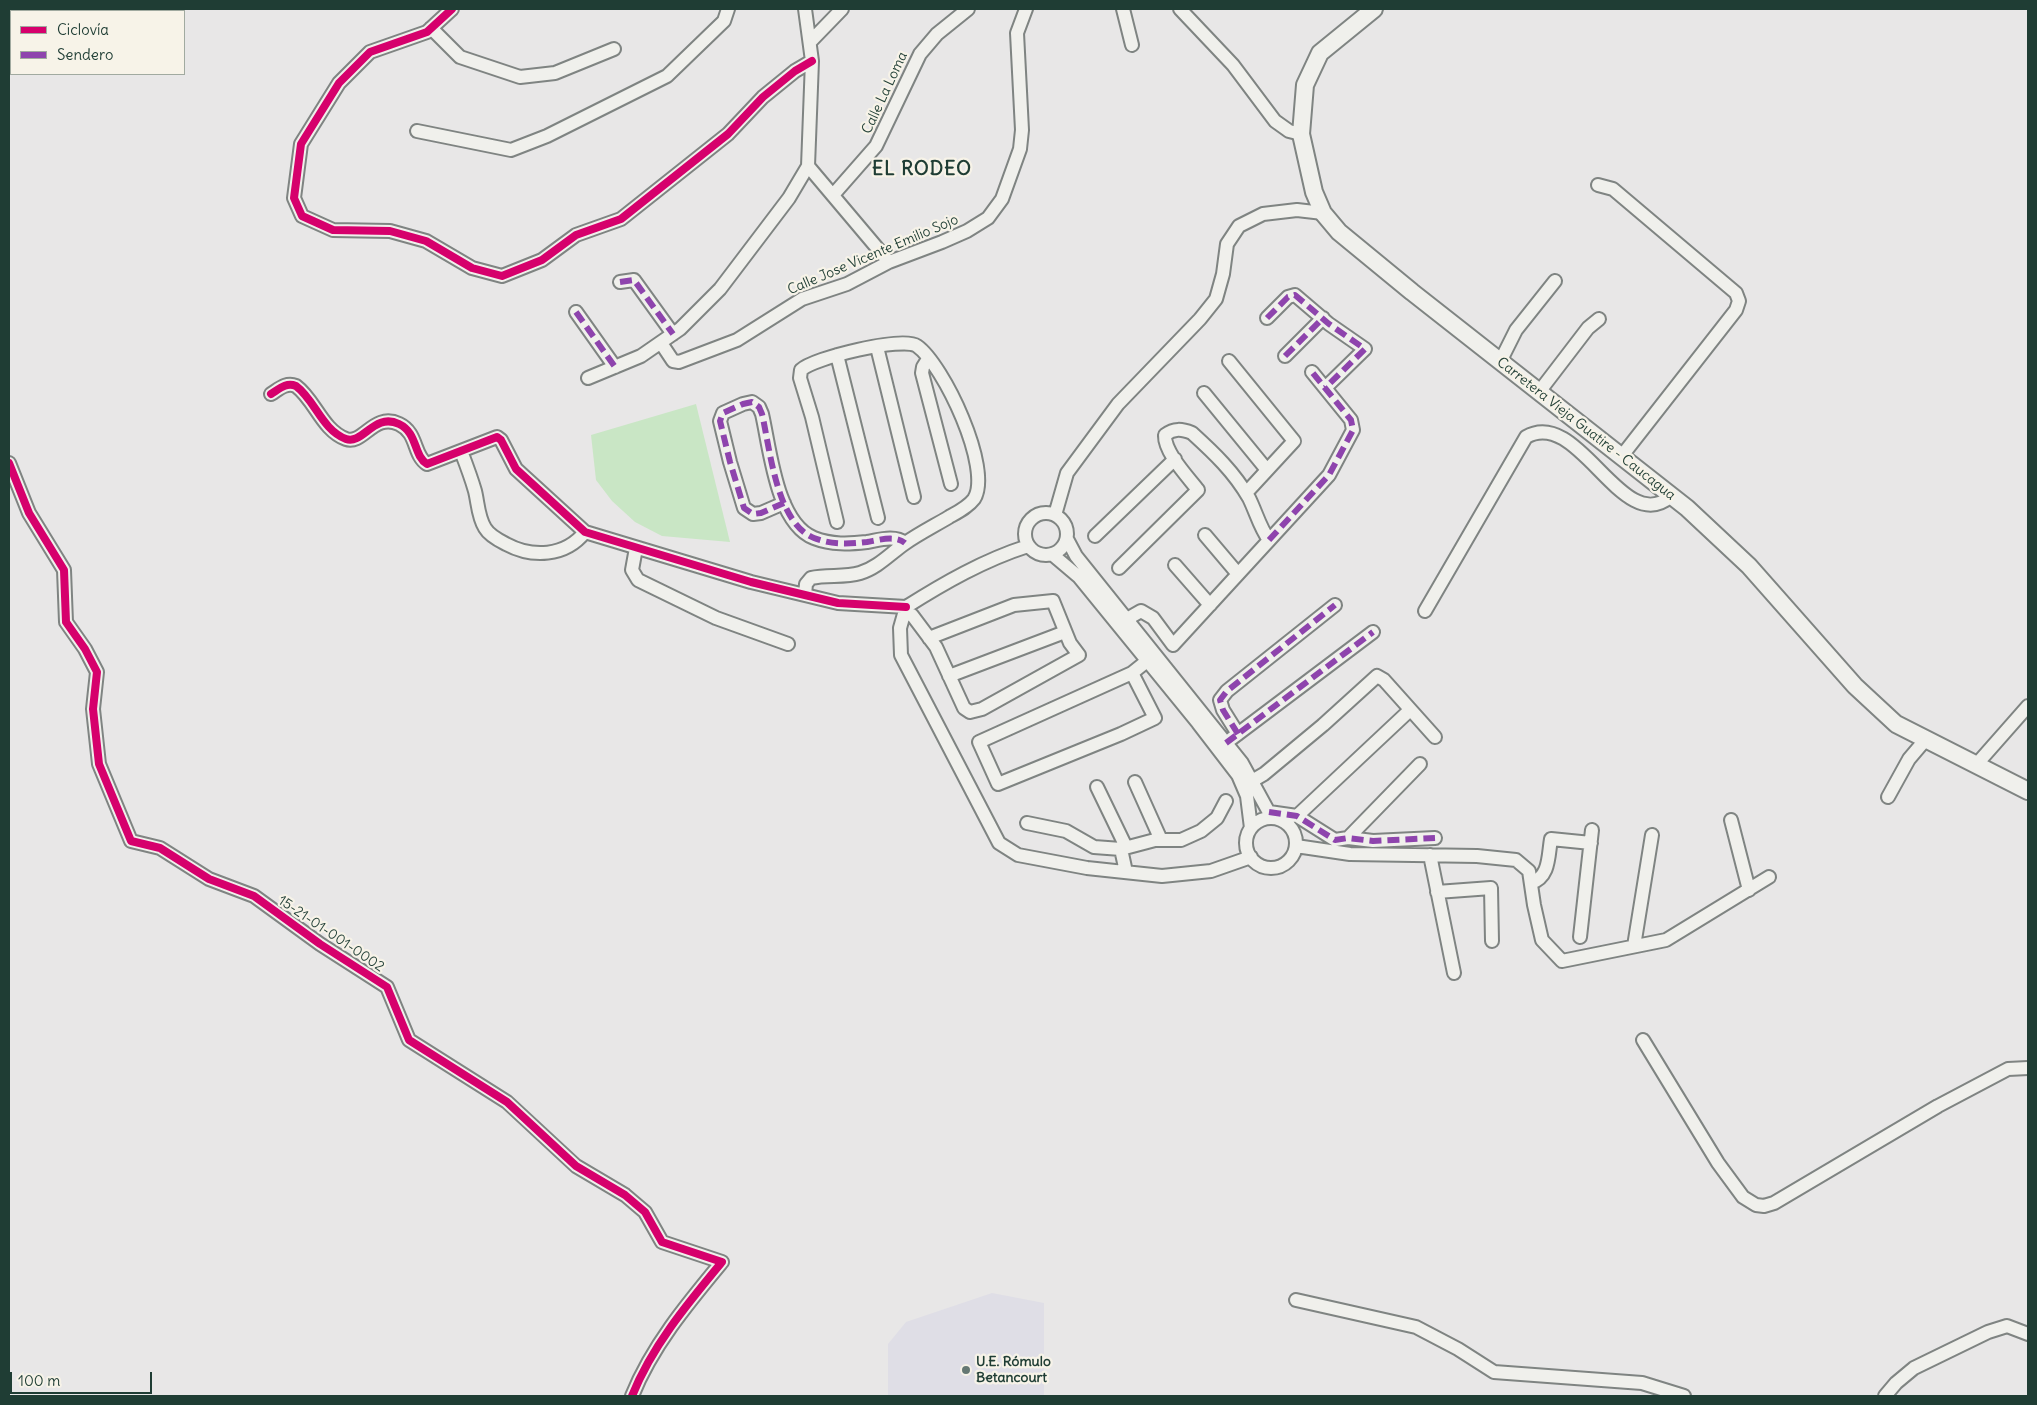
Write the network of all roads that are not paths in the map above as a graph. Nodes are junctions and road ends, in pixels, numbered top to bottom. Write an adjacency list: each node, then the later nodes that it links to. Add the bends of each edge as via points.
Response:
1 (452, 9): 10 (street)
2 (728, 9): 15 (street, via 724,21 667,76 547,136 511,150)
3 (805, 9): 11 (street)
4 (842, 9): 11 (street)
5 (968, 9): 19 (street, Calle La Loma, via 937,34 920,54 876,146)
6 (1026, 9): 21 (street, Calle Jose Vicente Emilio Sojo, via 1018,33 1021,140 1002,199 988,218 968,231)
7 (1123, 9): 12 (street)
8 (1180, 9): 16 (street, via 1224,55 1276,121 1289,131)
9 (1374, 9): 16 (main road, Carretera Vieja Guatire - Caucagua, via 1320,53 1305,85)
10 (431, 28): 13 (street, via 460,57 520,78 555,73); 14 (street, via 370,52 339,83 301,144 294,198 302,216 333,230 390,231 426,241 472,268 502,276 542,260 576,235 621,219 728,134 763,97)
11 (810, 41): 14 (street)
12 (1132, 45)
13 (614, 49)
14 (812, 61): 17 (street)
15 (417, 131)
16 (1301, 134): 20 (main road, Carretera Vieja Guatire - Caucagua, via 1314,192)
17 (808, 166): 19 (street); 28 (street, via 789,198 720,289)
18 (1598, 185): 44 (street, via 1613,189 1736,293 1740,301)
19 (833, 195): 21 (street)
20 (1323, 213): 35 (main road, Carretera Vieja Guatire - Caucagua, via 1339,232); 53 (street, via 1297,210 1263,214 1239,226 1227,244 1216,299 1200,320 1118,404 1067,474)
21 (889, 262): 29 (street, Calle Jose Vicente Emilio Sojo, via 847,284 802,299 737,340 678,362 673,361)
22 (1555, 281): 35 (street, via 1516,330)
23 (620, 282): 28 (street, via 634,280)
24 (576, 312): 36 (street)
25 (1267, 318): 26 (street, via 1288,297 1295,295)
26 (1323, 318): 32 (street); 39 (street, via 1365,349)
27 (1599, 319): 40 (street, via 1588,328)
28 (673, 334): 29 (street)
29 (661, 342): 36 (street, via 641,356)
30 (877, 347): 31 (street); 33 (street, via 912,343); 51 (street)
31 (837, 355): 54 (street); 55 (street, via 809,364 799,375)
32 (1285, 356)
33 (928, 359): 48 (street, via 922,373); 61 (street, via 943,380 968,430 977,461 978,487 967,506)
34 (1229, 361): 47 (street, via 1294,441)
35 (1500, 362): 40 (main road, Carretera Vieja Guatire - Caucagua)
36 (615, 367): 38 (street)
37 (1312, 372): 39 (street)
38 (588, 378)
39 (1325, 388): 60 (street, via 1352,420 1353,430 1329,475)
40 (1539, 392): 44 (main road, Carretera Vieja Guatire - Caucagua)
41 (1204, 393): 47 (street)
42 (271, 394): 43 (street, via 285,385 296,386 325,422 349,440 357,439 383,422 398,423 411,434 427,464)
43 (461, 451): 56 (street, via 493,437 500,438 516,469); 56 (street, via 483,524 497,539 518,550 544,554 571,545)
44 (1622, 457): 50 (main road, Carretera Vieja Guatire - Caucagua)
45 (1175, 459): 49 (street, via 1164,440 1165,435 1171,430 1192,433 1232,472); 57 (street); 66 (street, via 1198,490)
46 (9, 463): 123 (street, 15-21-01-001-0002, via 29,514 64,570 66,622 96,672 93,709 100,764 131,841 160,848 210,879 254,896 387,987 409,1040 507,1102 576,1166 625,1194 645,1212 662,1242 722,1262 670,1329 646,1366)
47 (1267, 470): 49 (street)
48 (951, 484)
49 (1246, 493): 60 (street)
50 (1671, 496): 72 (street, via 1653,506 1641,504 1568,442 1554,433 1535,432 1526,437); 85 (main road, Carretera Vieja Guatire - Caucagua, via 1749,566 1855,686 1896,724)
51 (914, 497)
52 (784, 503): 52 (street, via 761,410 752,402 723,413 720,421 744,508 753,514); 61 (street, via 798,525 812,537 843,544 894,539)
53 (1055, 515): 59 (street, via 1065,524); 62 (street, via 1041,513 1029,520 1024,533)
54 (878, 518)
55 (837, 522)
56 (585, 532): 63 (street)
57 (1095, 536)
58 (1205, 536): 67 (street)
59 (1067, 539): 64 (street); 73 (street, via 1076,556)
60 (1269, 540): 67 (street)
61 (905, 543): 68 (street, via 868,570 811,578 806,584)
62 (1028, 546): 64 (street, via 1039,555); 71 (street, via 1000,555 931,591)
63 (636, 548): 68 (street); 77 (street, via 632,570 638,580 716,618)
64 (1053, 555): 78 (street, via 1079,577)
65 (1175, 565): 69 (street)
66 (1119, 568)
67 (1238, 574): 69 (street)
68 (805, 595): 71 (street, via 838,603)
69 (1210, 605): 73 (street, via 1173,645 1153,618 1141,611)
70 (1335, 605): 83 (street, via 1220,700)
71 (905, 611): 76 (street, via 912,615); 110 (street, via 900,628 901,655 1000,843 1018,855)
72 (1425, 611)
73 (1127, 619): 86 (street)
74 (1065, 632): 76 (street, via 1053,601 1014,605); 80 (street); 80 (street, via 1079,655 982,709 970,712 964,708)
75 (1373, 632): 83 (street)
76 (929, 638): 80 (street)
77 (788, 644)
78 (1147, 661): 79 (street); 99 (street, via 1238,775 1247,796)
79 (1132, 673): 79 (street, via 979,742 998,784 1155,718)
80 (949, 676)
81 (2028, 706): 88 (street)
82 (1410, 710): 84 (street); 89 (street, via 1377,676 1323,725); 96 (street)
83 (1238, 734): 86 (street)
84 (1435, 737)
85 (1926, 739): 88 (main road, Carretera Vieja Guatire - Caucagua); 93 (street, via 1909,759)
86 (1226, 743): 89 (street)
87 (1420, 764): 102 (street)
88 (1976, 765): 92 (main road, Carretera Vieja Guatire - Caucagua)
89 (1252, 781): 95 (street)
90 (1135, 782): 104 (street)
91 (1097, 788): 107 (street)
92 (2028, 792)
93 (1888, 797)
94 (1226, 801): 104 (street, via 1217,818 1201,831 1181,840)
95 (1271, 815): 96 (street); 99 (street); 106 (street, via 1292,830)
96 (1297, 816): 102 (street, via 1335,840)
97 (1731, 820): 113 (street)
98 (1027, 823): 107 (street, via 1066,831 1094,847)
99 (1251, 828): 109 (street, via 1246,842)
100 (1592, 830): 105 (street)
101 (1652, 835): 117 (street)
102 (1348, 838): 103 (street, via 1373,842)
103 (1436, 838)
104 (1161, 840): 107 (street)
105 (1591, 843): 112 (street, via 1551,839 1545,872 1539,880); 115 (street)
106 (1296, 846): 108 (street, via 1350,854); 109 (street, via 1288,861 1273,868 1264,867)
107 (1124, 848): 110 (street)
108 (1430, 855): 112 (street, via 1516,860 1529,871); 114 (street)
109 (1251, 857): 110 (street, via 1211,871 1162,876)
110 (1126, 872)
111 (1769, 878): 113 (street)
112 (1531, 883): 117 (street, via 1542,940 1562,961)
113 (1749, 890): 117 (street, via 1666,940)
114 (1437, 892): 116 (street, via 1491,888); 118 (street)
115 (1580, 937)
116 (1492, 941)
117 (1634, 946)
118 (1454, 973)
119 (1643, 1040): 120 (street, via 1718,1163 1743,1197 1764,1206 2008,1069)
120 (2028, 1068)
121 (1296, 1300): 124 (street, via 1416,1327 1494,1372 1642,1383)
122 (2028, 1334): 125 (street, via 2007,1326 1988,1332 1914,1368)
123 (632, 1396)
124 (1684, 1396)
125 (1885, 1396)

